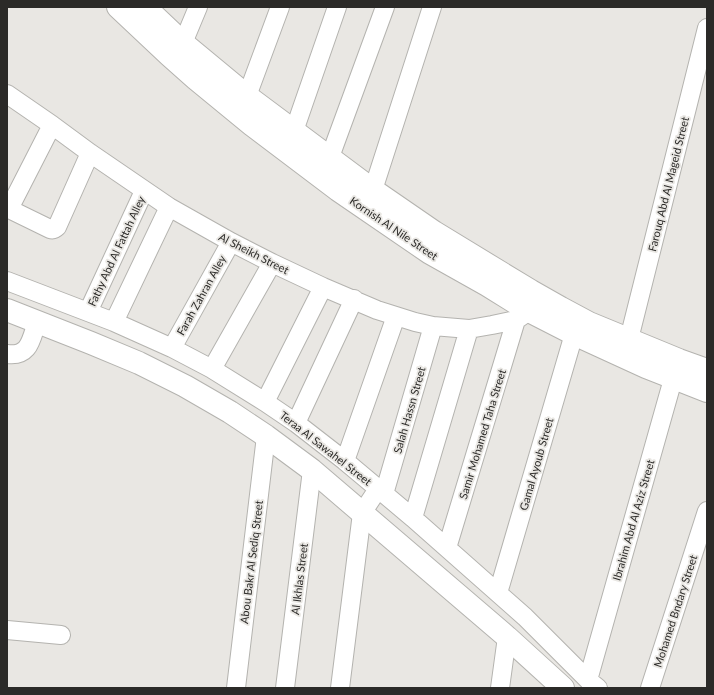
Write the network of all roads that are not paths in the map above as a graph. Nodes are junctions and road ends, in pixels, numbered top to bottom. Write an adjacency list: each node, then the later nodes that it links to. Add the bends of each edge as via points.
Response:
1 (118, 7): 22 (main road, Kornish Al Nile Street, via 196,79 291,156 430,253)
2 (145, 7): 9 (main road, Kornish Al Nile Street)
3 (198, 7): 9 (street)
4 (280, 7): 11 (street)
5 (337, 7): 13 (street)
6 (385, 7): 15 (street)
7 (432, 7): 16 (street)
8 (707, 28): 35 (street, Farouq Abd Al Mageid Street)
9 (183, 43): 11 (main road, Kornish Al Nile Street)
10 (7, 94): 12 (street, Al Sheikh Street)
11 (247, 96): 13 (main road, Kornish Al Nile Street)
12 (52, 125): 14 (street, Al Sheikh Street); 19 (street)
13 (294, 131): 15 (main road, Kornish Al Nile Street)
14 (90, 153): 17 (street, Al Sheikh Street); 19 (street, via 55,229)
15 (330, 157): 16 (main road, Kornish Al Nile Street)
16 (373, 190): 22 (main road, Kornish Al Nile Street, via 434,232)
17 (144, 191): 18 (street, Al Sheikh Street); 27 (street, Fathy Abd Al Fattah Alley)
18 (169, 207): 20 (street, Al Sheikh Street); 31 (street)
19 (8, 209)
20 (231, 242): 21 (street, Al Sheikh Street); 36 (street, Farah Zahran Alley)
21 (272, 263): 24 (street, Al Sheikh Street); 38 (street)
22 (490, 277): 28 (main road, Kornish Al Nile Street); 35 (main road, Kornish Al Nile Street)
23 (7, 280): 27 (street, Teraa Al Sawahel Street)
24 (323, 287): 25 (street, Al Sheikh Street); 42 (street)
25 (354, 299): 29 (street, Al Sheikh Street); 43 (street)
26 (7, 310): 30 (main road)
27 (88, 312): 31 (street, Teraa Al Sawahel Street)
28 (523, 315): 33 (street, Al Sheikh Street, via 492,325); 34 (main road, Kornish Al Nile Street); 51 (street, Samir Mohamed Taha Street)
29 (396, 316): 32 (street, Al Sheikh Street); 45 (street)
30 (37, 322): 37 (street, via 28,348 22,352); 44 (main road, via 146,366 230,412)
31 (114, 322): 36 (street, Teraa Al Sawahel Street)
32 (433, 326): 33 (street, Al Sheikh Street); 47 (street, Salah Hassn Street)
33 (469, 328): 50 (street)
34 (574, 334): 39 (main road, Kornish Al Nile Street, via 646,367); 52 (street, Gamal Ayoub Street)
35 (629, 339): 39 (main road, Kornish Al Nile Street)
36 (172, 348): 38 (street, Teraa Al Sawahel Street)
37 (7, 354)
38 (212, 369): 42 (street, Teraa Al Sawahel Street)
39 (676, 369): 40 (main road, Kornish Al Nile Street); 41 (main road, Kornish Al Nile Street); 56 (street, Ibrahim Abd Al Aziz Street)
40 (707, 370)
41 (707, 391)
42 (265, 402): 43 (street, Teraa Al Sawahel Street)
43 (296, 423): 45 (street, Teraa Al Sawahel Street)
44 (266, 436): 46 (main road); 57 (street, Abou Bakr Al Sediq Street)
45 (345, 461): 47 (street, Teraa Al Sawahel Street)
46 (312, 470): 49 (main road); 58 (street, Al Ikhlas Street)
47 (381, 492): 49 (street, Salah Hassn Street); 50 (street, Teraa Al Sawahel Street)
48 (707, 511): 62 (street, Mohamed Bndary Street)
49 (362, 513): 55 (main road); 59 (street)
50 (413, 518): 51 (street, Teraa Al Sawahel Street)
51 (447, 548): 52 (street, Teraa Al Sawahel Street)
52 (498, 593): 56 (street, Teraa Al Sawahel Street, via 526,617)
53 (7, 630): 54 (street)
54 (61, 635)
55 (507, 637): 60 (street); 61 (main road)
56 (593, 684)
57 (236, 688)
58 (285, 688)
59 (340, 688)
60 (500, 688)
61 (563, 688)
62 (650, 688)

